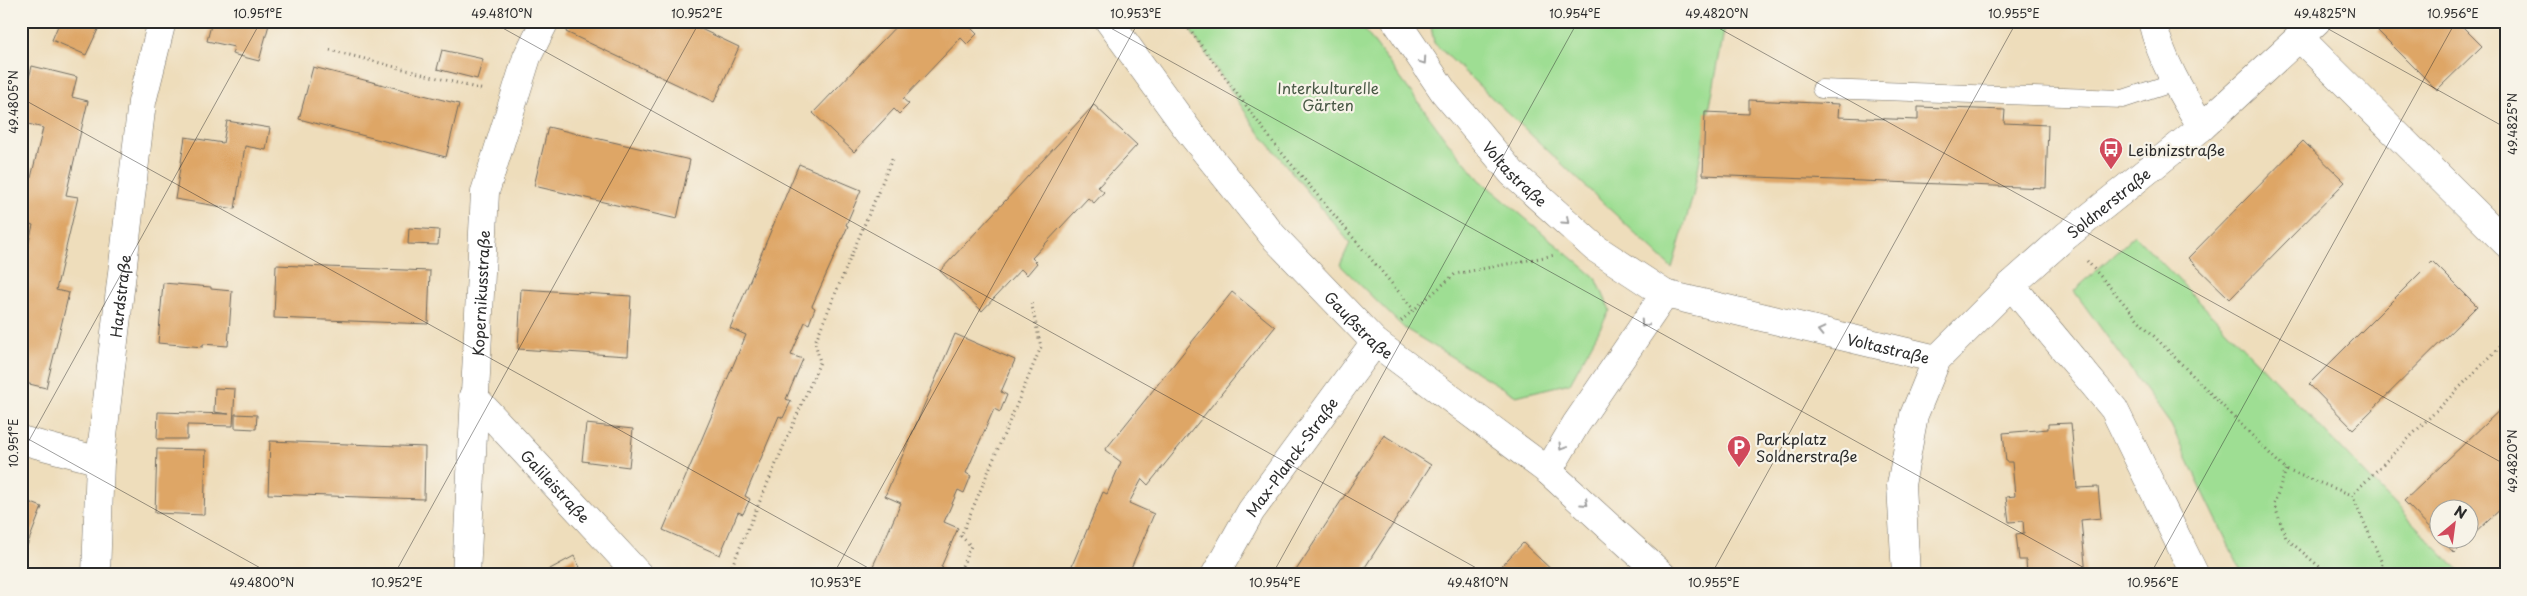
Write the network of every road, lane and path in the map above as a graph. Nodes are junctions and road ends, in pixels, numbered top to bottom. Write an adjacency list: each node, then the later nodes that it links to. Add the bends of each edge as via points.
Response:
1 (162, 21): 26 (street, Hardstraße, via 142,102)
2 (545, 21): 11 (street, Kopernikusstraße, via 527,57)
3 (1109, 21): 22 (street, Gaußstraße, via 1188,130 1273,236)
4 (1183, 21): 20 (path, via 1276,146)
5 (1396, 21): 16 (street, Voltastraße, one-way to 16, via 1444,92 1512,173)
6 (2152, 21): 9 (street, via 2156,40)
7 (2309, 30): 12 (street, Soldnerstraße); 15 (street)
8 (330, 50): 11 (path)
9 (2175, 82): 10 (lane, via 2122,98); 12 (street)
10 (1821, 89)
11 (515, 97): 24 (street, Kopernikusstraße, via 485,192)
12 (2202, 127): 14 (street, Soldnerstraße)
13 (892, 159): 34 (path, via 815,342 820,362)
14 (2066, 236): 17 (street, Soldnerstraße); 27 (path, via 2143,326)
15 (2506, 243)
16 (1595, 248): 18 (street, Voltastraße); 20 (path, via 1454,274)
17 (2011, 284): 23 (street, Soldnerstraße); 39 (street, via 2114,409)
18 (1665, 294): 23 (street, Voltastraße, one-way to 18); 28 (street, one-way to 28, via 1576,424)
19 (1031, 302): 35 (path, via 1041,347 961,536 971,546)
20 (1414, 310): 22 (path)
21 (2506, 341): 29 (path)
22 (1375, 342): 28 (street, Gaußstraße); 36 (street, Max-Planck-Straße, via 1252,510)
23 (1937, 359): 38 (street, Soldnerstraße, via 1914,415 1902,485)
24 (473, 396): 32 (street, Kopernikusstraße); 33 (street, Galileistraße)
25 (21, 440): 26 (street)
26 (100, 461): 30 (street, Hardstraße)
27 (2286, 470): 29 (path); 40 (path, via 2274,504 2286,538)
28 (1548, 471): 37 (street, Gaußstraße, one-way to 37)
29 (2352, 495): 41 (path, via 2382,563)
30 (96, 572): 31 (path)
31 (332, 575)
32 (466, 575)
33 (639, 575)
34 (728, 575)
35 (958, 575)
36 (1215, 575)
37 (1662, 575)
38 (1906, 575)
39 (2195, 575)
40 (2329, 575)
41 (2381, 575)

